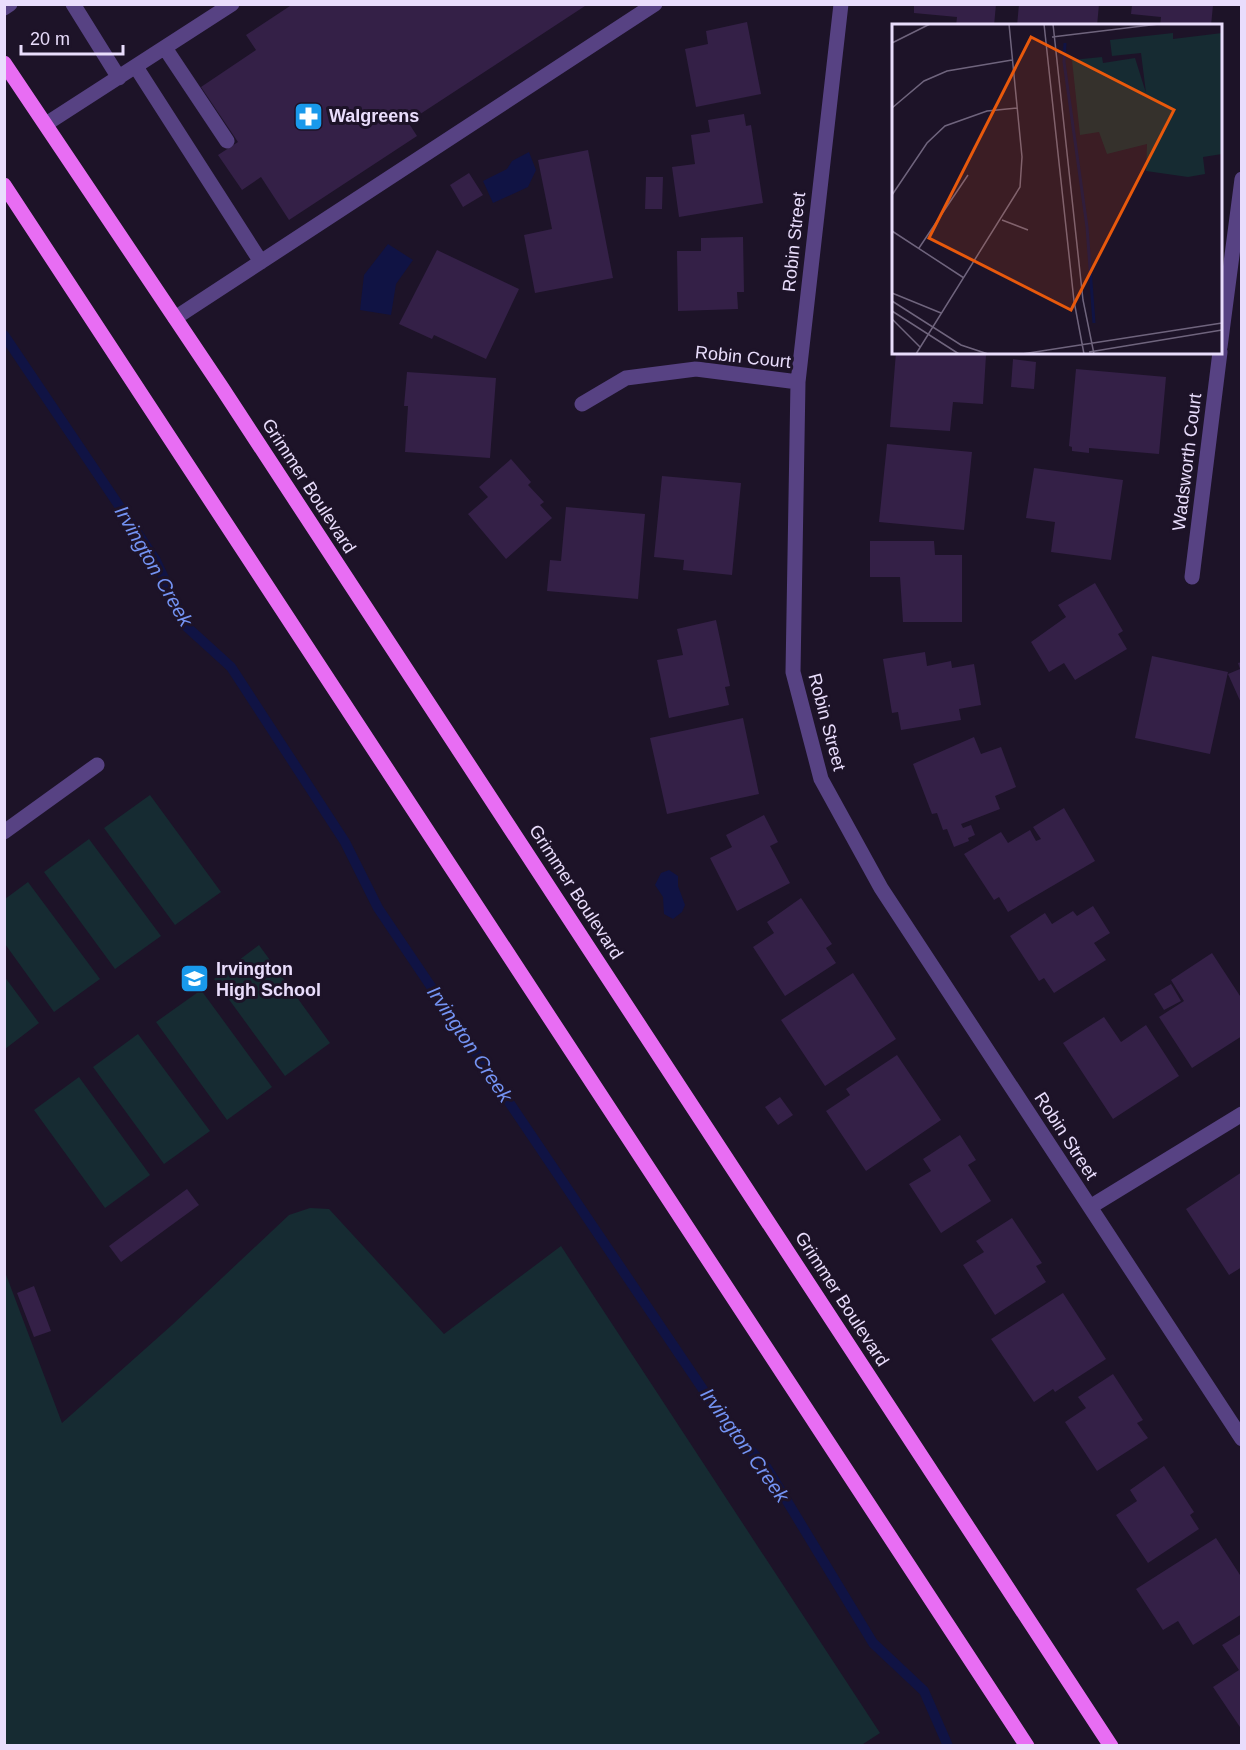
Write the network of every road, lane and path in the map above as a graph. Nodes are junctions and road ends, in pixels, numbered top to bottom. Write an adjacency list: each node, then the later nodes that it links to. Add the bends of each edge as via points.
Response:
1 (10, 4): 6 (street)
2 (74, 4): 10 (street)
3 (232, 4): 7 (street)
4 (655, 4): 15 (street)
5 (841, 4): 19 (street, Robin Street)
6 (4, 8)
7 (165, 48): 9 (street); 12 (street)
8 (4, 63): 11 (main road, Grimmer Boulevard)
9 (136, 67): 10 (street); 15 (street)
10 (119, 78): 11 (street)
11 (46, 123): 16 (main road, Grimmer Boulevard)
12 (227, 141)
13 (1242, 179): 17 (street)
14 (4, 185): 27 (main road)
15 (261, 262): 16 (street)
16 (175, 318): 28 (main road, Grimmer Boulevard)
17 (1222, 339)
18 (1220, 354): 21 (street, Wadsworth Court)
19 (798, 382): 20 (street, Robin Court, via 696,369 626,378); 25 (street, Robin Street, via 793,672 821,779 881,888)
20 (582, 404)
21 (1192, 577)
22 (97, 765): 23 (street)
23 (4, 832)
24 (1242, 1114): 25 (street)
25 (1090, 1207): 26 (street, Robin Street)
26 (1242, 1439)
27 (1027, 1746)
28 (1111, 1746)

